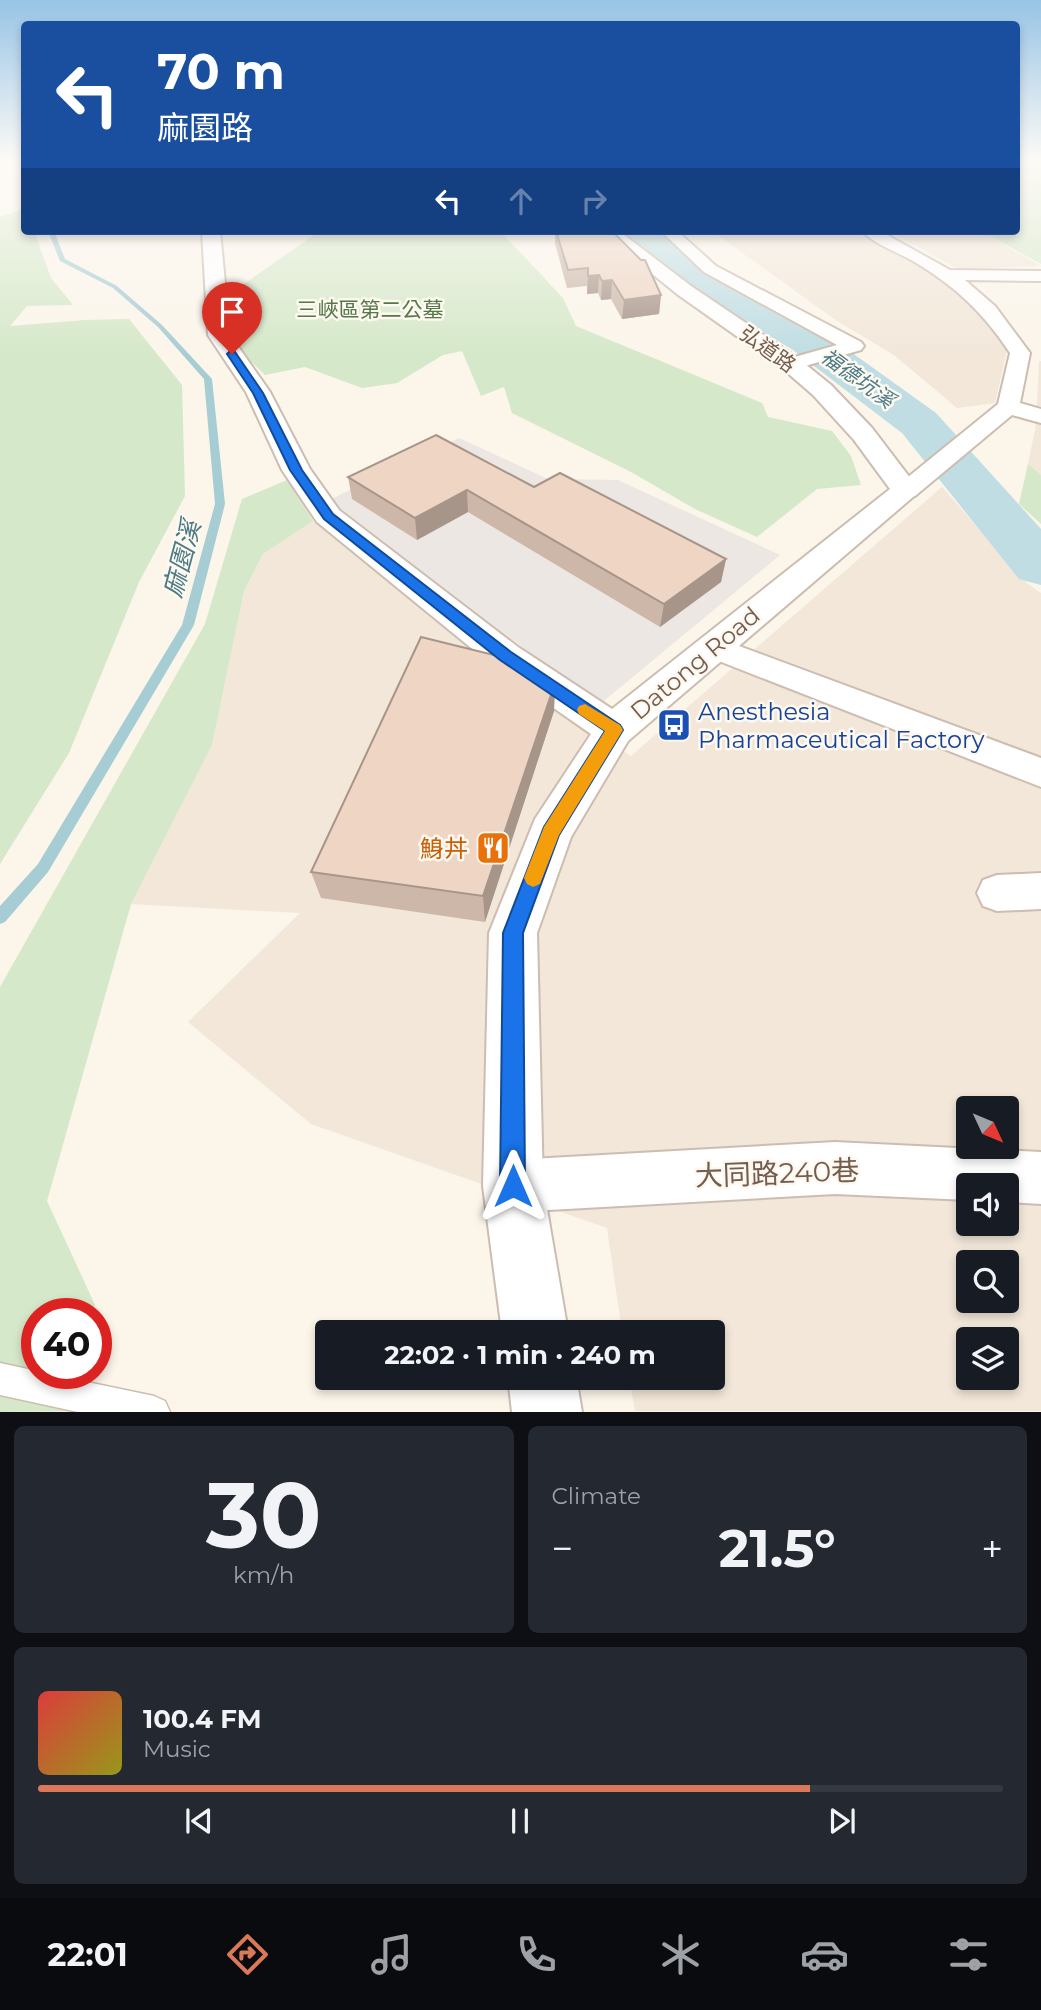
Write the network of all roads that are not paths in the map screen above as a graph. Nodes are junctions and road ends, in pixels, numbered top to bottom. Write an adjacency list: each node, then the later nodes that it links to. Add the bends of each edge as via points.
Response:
1 (211, 235): 14 (street, via 219,335 258,393 296,470 328,516 505,656)
2 (613, 235): 9 (street, 弘道路, via 684,290)
3 (672, 235): 9 (street, via 710,269 854,346)
4 (876, 235): 5 (street)
5 (950, 275): 6 (street); 7 (street, via 985,303)
6 (1041, 276)
7 (1020, 353): 8 (street); 10 (street)
8 (1041, 353)
9 (799, 362): 12 (street, 弘道路, via 863,434)
10 (1008, 407): 11 (street); 12 (street)
11 (1041, 416)
12 (919, 481): 13 (street, Datong Road)
13 (712, 647): 14 (street, Datong Road); 15 (street)
14 (614, 730): 19 (street, Datong Road, via 551,832 513,933)
15 (1041, 773)
16 (1041, 891): 17 (street)
17 (997, 893)
18 (1041, 1178): 19 (street, 大同路240巷, via 835,1168)
19 (513, 1186): 20 (street, Datong Road)
20 (533, 1320)
21 (0, 1379): 23 (lane)
22 (544, 1390): 24 (street)
23 (136, 1410)
24 (547, 1412)

